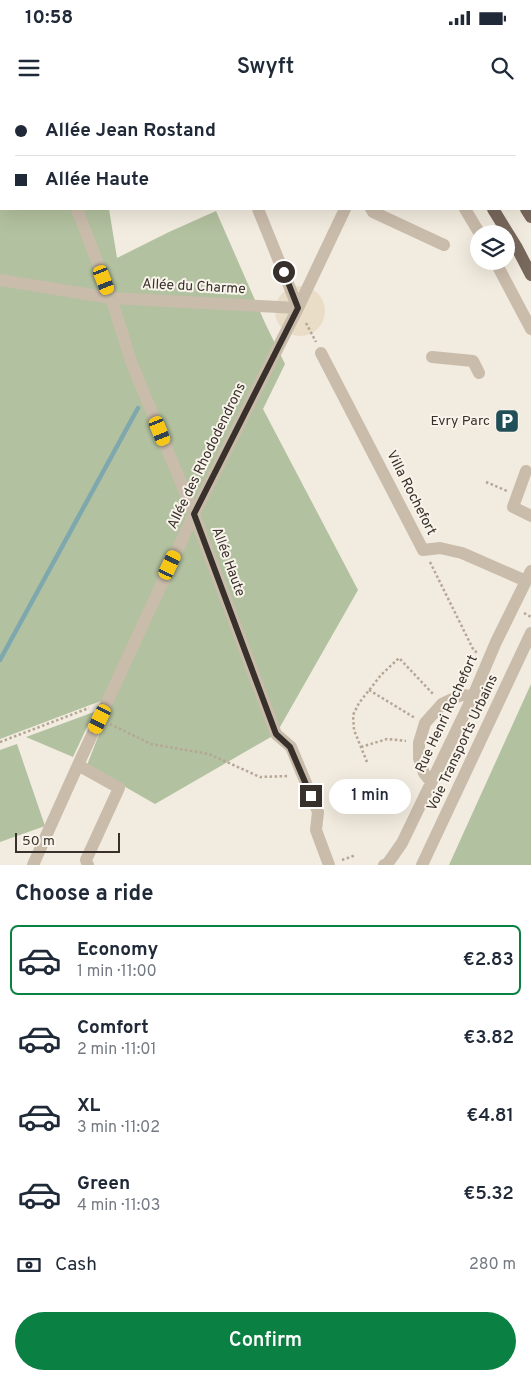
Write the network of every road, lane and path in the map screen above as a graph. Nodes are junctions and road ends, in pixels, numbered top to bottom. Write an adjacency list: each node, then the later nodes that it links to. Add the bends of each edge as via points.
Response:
1 (77, 210): 12 (street, Allée Haute)
2 (258, 210): 13 (street)
3 (345, 210): 13 (street, Allée des Rhododendrons)
4 (372, 210): 8 (street)
5 (465, 210): 7 (street)
6 (494, 210): 10 (main road)
7 (474, 225)
8 (444, 245)
9 (500, 270): 14 (street)
10 (531, 275)
11 (0, 280): 12 (street, Allée du Charme)
12 (111, 298): 13 (street, Allée du Charme); 21 (street, Allée Haute, via 132,364)
13 (298, 308): 15 (path); 21 (street, Allée des Rhododendrons)
14 (531, 330)
15 (322, 353): 23 (street, Villa Rochefort)
16 (432, 357): 17 (street, via 473,361)
17 (479, 373)
18 (526, 471): 20 (street)
19 (486, 482): 20 (path)
20 (517, 495): 22 (street, via 513,507)
21 (194, 514): 29 (street, Allée des Rhododendrons); 42 (street, Allée Haute, via 276,734 290,747 318,812 316,830)
22 (531, 516)
23 (423, 550): 24 (street, Villa Rochefort, via 440,548 462,553); 26 (path, via 474,651)
24 (528, 576): 26 (street, Rue Henri Rochefort)
25 (531, 633): 44 (street, Voie Transports Urbains)
26 (489, 658): 28 (street, Rue Henri Rochefort)
27 (369, 690): 30 (path, via 399,658); 32 (path); 35 (path, via 353,716 354,730)
28 (473, 696): 30 (street, via 461,695); 39 (street, Rue Henri Rochefort)
29 (107, 702): 31 (street, Allée des Rhododendrons); 33 (path)
30 (442, 704): 32 (street)
31 (100, 719): 37 (street, Allée des Rhododendrons); 38 (path, via 151,744 209,754 260,777)
32 (425, 723): 34 (street)
33 (0, 742)
34 (420, 743): 35 (path, via 387,739); 39 (street, via 419,758)
35 (361, 747): 36 (path)
36 (367, 762)
37 (78, 765): 40 (street, Allée des Rhododendrons); 41 (street, via 120,788 86,860)
38 (292, 776)
39 (431, 782): 43 (street, Rue Henri Rochefort, via 402,843)
40 (33, 865)
41 (88, 865)
42 (329, 865)
43 (384, 865)
44 (422, 865)

